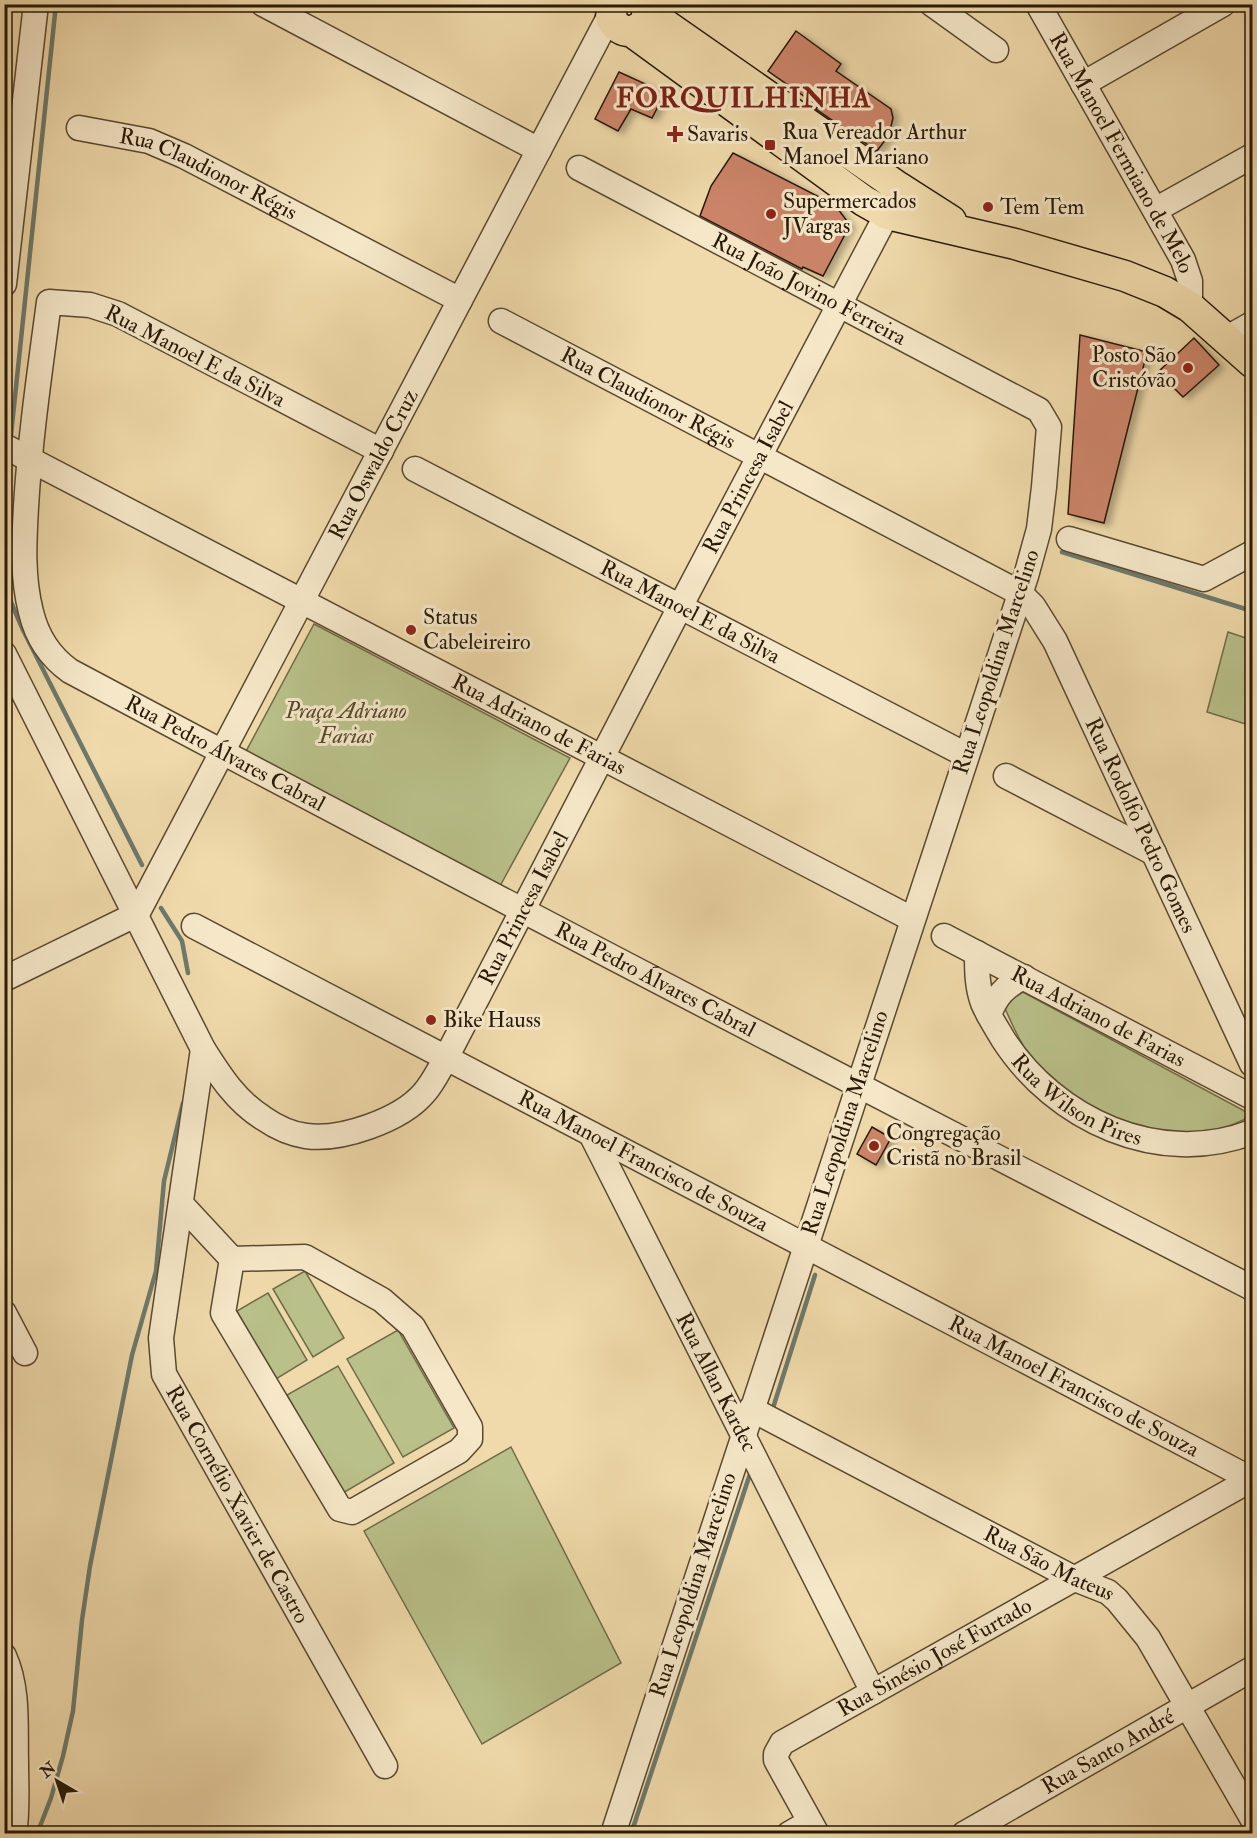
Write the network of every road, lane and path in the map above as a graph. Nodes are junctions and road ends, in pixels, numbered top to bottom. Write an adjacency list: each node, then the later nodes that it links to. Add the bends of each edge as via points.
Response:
1 (36, 4): 11 (street)
2 (263, 4): 13 (street)
3 (932, 4): 7 (street)
4 (1038, 4): 8 (street, Rua Manoel Fermiano de Melo)
5 (1223, 4): 8 (street)
6 (630, 10): 9 (main road); 10 (main road); 13 (street, Rua Oswaldo Cruz)
7 (996, 50)
8 (1083, 84): 17 (street, Rua Manoel Fermiano de Melo)
9 (764, 92): 10 (main road); 16 (main road)
10 (747, 116): 18 (main road)
11 (14, 121): 20 (street)
12 (78, 128): 21 (street, Rua Claudionor Régis, via 149,141 176,152)
13 (539, 150): 21 (street, Rua Oswaldo Cruz)
14 (1252, 156): 17 (street)
15 (579, 168): 22 (street, Rua João Jovino Ferreira)
16 (898, 187): 18 (street, Rua Princesa Isabel); 19 (main road)
17 (1155, 210): 23 (street, Rua Manoel Fermiano de Melo, via 1183,260 1190,281)
18 (887, 214): 19 (main road); 22 (street, Rua Princesa Isabel)
19 (969, 232): 23 (main road, via 1125,276)
20 (4, 284)
21 (460, 300): 29 (street, Rua Oswaldo Cruz)
22 (839, 304): 27 (street, Rua João Jovino Ferreira); 30 (street, Rua Princesa Isabel)
23 (1190, 307): 25 (main road)
24 (501, 321): 30 (street, Rua Claudionor Régis)
25 (1240, 331): 26 (main road)
26 (1252, 362)
27 (1039, 410): 35 (street, Rua Leopoldina Marcelino, via 1048,427 1044,487 1039,529)
28 (4, 446): 31 (street, Rua Adriano de Farias)
29 (381, 451): 31 (street, Rua Manoel E da Silva, via 118,314 90,305 49,302); 36 (street, Rua Oswaldo Cruz)
30 (759, 457): 35 (street, Rua Claudionor Régis); 37 (street, Rua Princesa Isabel)
31 (29, 459): 36 (street, Rua Adriano de Farias); 39 (street, Rua Pedro Álvares Cabral, via 24,572 31,613 51,655 70,671)
32 (415, 469): 37 (street, Rua Manoel E da Silva)
33 (1069, 539): 34 (street, via 1204,579)
34 (1252, 553)
35 (1020, 593): 40 (street, Rua Leopoldina Marcelino); 43 (street, Rua Rodolfo Pedro Gomes, via 1055,641)
36 (302, 601): 39 (street, Rua Oswaldo Cruz); 41 (street, Rua Adriano de Farias)
37 (680, 606): 40 (street, Rua Manoel E da Silva); 41 (street, Rua Princesa Isabel)
38 (4, 654): 45 (street, Rua Princesa Isabel)
39 (222, 752): 44 (street, Rua Pedro Álvares Cabral); 45 (street, Rua Oswaldo Cruz)
40 (966, 755): 46 (street, Rua Leopoldina Marcelino)
41 (603, 758): 44 (street, Rua Princesa Isabel); 46 (street, Rua Adriano de Farias)
42 (1006, 776): 43 (street)
43 (1154, 853): 55 (street, Rua Rodolfo Pedro Gomes)
44 (524, 910): 54 (street, Rua Princesa Isabel); 56 (street, Rua Pedro Álvares Cabral)
45 (136, 914): 51 (street); 53 (street, Rua Princesa Isabel)
46 (912, 919): 56 (street, Rua Leopoldina Marcelino)
47 (194, 926): 54 (street, Rua Manoel Francisco de Souza)
48 (944, 936): 49 (street, Rua Adriano de Farias)
49 (977, 953): 50 (street, Rua Adriano de Farias); 52 (street, Rua Wilson Pires, via 979,988)
50 (1023, 977): 52 (street, via 999,994); 57 (street, Rua Adriano de Farias)
51 (4, 979)
52 (989, 1015): 58 (street, Rua Wilson Pires, via 1018,1060 1036,1079 1078,1112 1116,1131 1140,1139 1180,1144 1222,1141)
53 (203, 1049): 54 (street, Rua Princesa Isabel, via 227,1085 249,1108 278,1127 307,1136 365,1128 401,1111 424,1093); 60 (street, Rua Cornélio Xavier de Castro)
54 (446, 1058): 59 (street, Rua Manoel Francisco de Souza)
55 (1252, 1064)
56 (857, 1086): 61 (street, Rua Leopoldina Marcelino); 63 (street, Rua Pedro Álvares Cabral)
57 (1252, 1097)
58 (1252, 1131)
59 (591, 1134): 61 (street, Rua Manoel Francisco de Souza); 67 (street, Rua Allan Kardec)
60 (181, 1204): 62 (street); 74 (street, Rua Cornélio Xavier de Castro, via 161,1338 164,1374)
61 (805, 1246): 66 (street, Rua Leopoldina Marcelino); 68 (street, Rua Manoel Francisco de Souza)
62 (232, 1259): 62 (street, via 305,1257 382,1300 413,1327 470,1427 470,1439 459,1451 352,1512 340,1509 223,1313)
63 (1252, 1288)
64 (4, 1313): 65 (street)
65 (25, 1353)
66 (751, 1409): 67 (street, Rua Leopoldina Marcelino); 69 (street, Rua São Mateus)
67 (742, 1434): 72 (street, Rua Allan Kardec); 79 (street, Rua Leopoldina Marcelino)
68 (1252, 1479): 69 (street, Rua Sinésio José Furtado)
69 (1075, 1579): 72 (street, Rua Sinésio José Furtado); 73 (street, Rua São Mateus, via 1099,1587 1117,1600 1148,1638)
70 (4, 1656): 75 (street, via 14,1687)
71 (1252, 1669): 73 (street, Rua Santo André)
72 (873, 1692): 77 (street, Rua Sinésio José Furtado, via 783,1743 776,1754)
73 (1189, 1706): 76 (street, Rua São Mateus); 80 (street, Rua Santo André)
74 (385, 1766)
75 (10, 1797): 78 (street, via 17,1816)
76 (1252, 1818)
77 (805, 1830)
78 (14, 1833)
79 (613, 1833)
80 (964, 1833)

